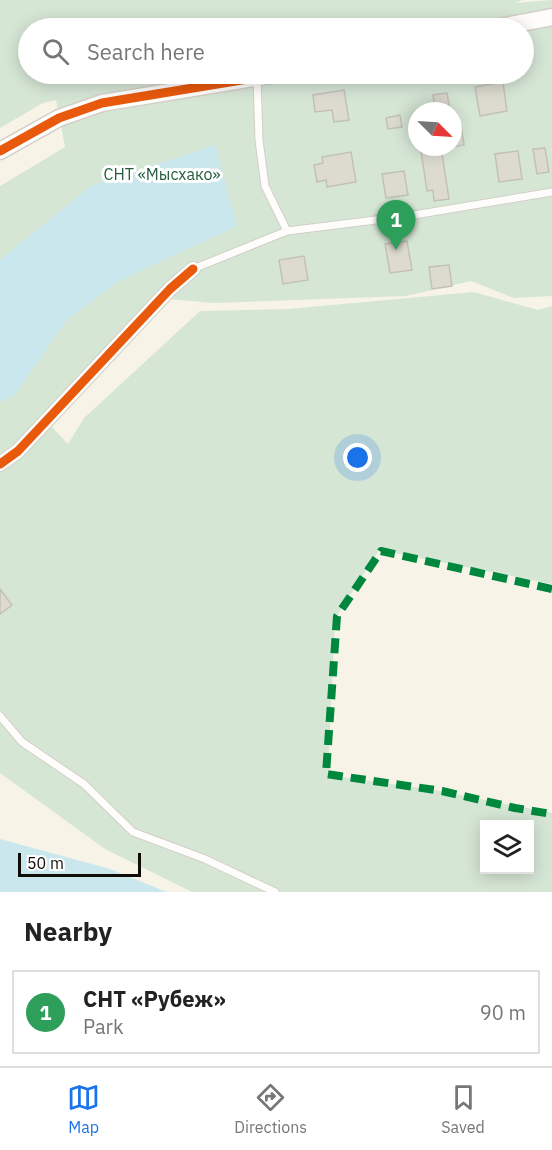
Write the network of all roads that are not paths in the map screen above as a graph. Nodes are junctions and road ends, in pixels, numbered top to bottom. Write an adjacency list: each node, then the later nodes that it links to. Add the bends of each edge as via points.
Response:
1 (552, 16): 2 (street)
2 (534, 20)
3 (220, 84): 5 (street, via 102,103 59,118)
4 (257, 84): 7 (lane, via 265,186)
5 (0, 151)
6 (552, 192): 7 (lane)
7 (287, 231): 8 (lane)
8 (193, 269): 9 (street, via 161,297 18,451)
9 (0, 464)
10 (0, 716): 11 (lane, via 22,742 84,784 133,832 205,859)
11 (275, 892)

